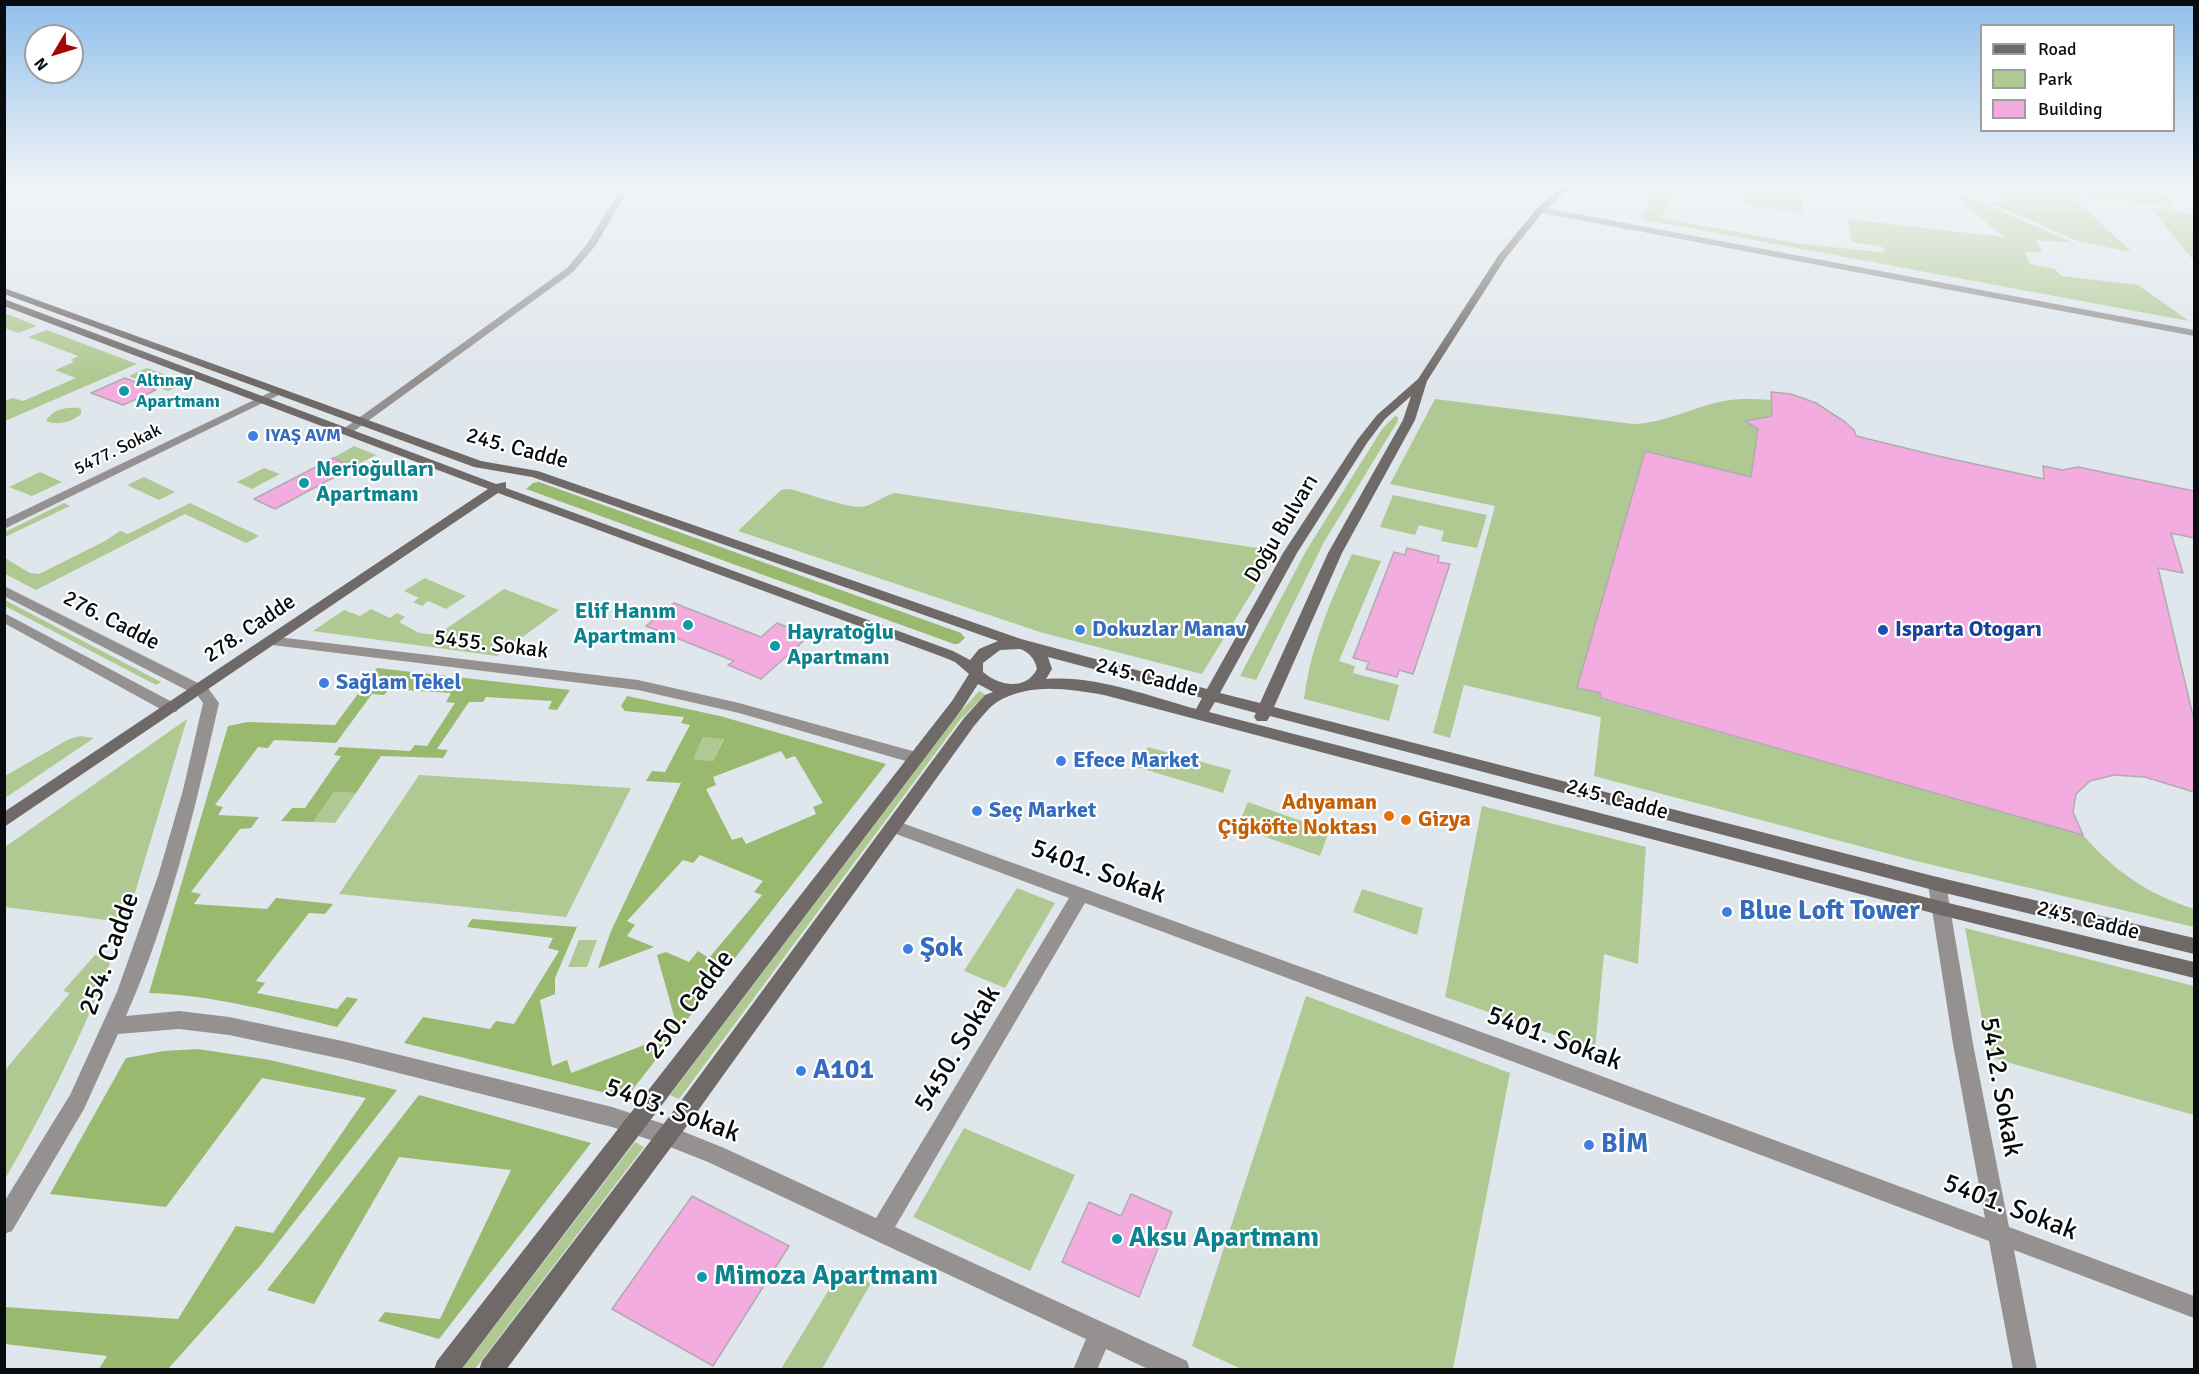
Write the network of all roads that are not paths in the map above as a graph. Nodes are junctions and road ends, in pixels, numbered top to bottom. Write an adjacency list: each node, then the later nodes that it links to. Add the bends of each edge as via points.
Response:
1 (588, 249): 11 (street, via 570,270)
2 (1508, 249): 8 (street, Doğu Bulvarı)
3 (1765, 249): 7 (street)
4 (1780, 249): 6 (street)
5 (5, 294): 9 (street, 245. Cadde); 10 (street, 245. Cadde)
6 (2194, 325)
7 (2194, 333)
8 (1422, 381): 24 (street, Doğu Bulvarı, via 1362,441 1290,554); 26 (street, Doğu Bulvarı, via 1409,420 1335,553)
9 (279, 391): 10 (street, 5477. Sokak); 11 (street, 245. Cadde)
10 (261, 400): 12 (street, 245. Cadde); 15 (street, 5477. Sokak)
11 (362, 422): 12 (street); 13 (street, 245. Cadde, via 478,464)
12 (346, 432): 14 (street, 245. Cadde)
13 (520, 472): 14 (street, 278. Cadde); 19 (street, 245. Cadde)
14 (496, 488): 18 (street, 278. Cadde); 20 (street, 245. Cadde, via 948,654)
15 (4, 525)
16 (4, 590): 22 (street, 276. Cadde)
17 (4, 617): 25 (street, 276. Cadde)
18 (269, 641): 22 (street, 278. Cadde); 29 (street, 5455. Sokak, via 647,687 739,708)
19 (1025, 645): 20 (street, via 1009,643 988,649 976,662); 21 (street, via 1044,659 1045,666 1043,674); 24 (street, 245. Cadde)
20 (976, 673): 23 (street, via 985,684); 29 (street, 250. Cadde, via 965,694)
21 (1028, 686): 23 (street); 27 (street, 245. Cadde, via 1083,685)
22 (198, 690): 25 (street, 278. Cadde); 37 (street, 254. Cadde, via 207,694 211,703 191,790 167,876)
23 (1010, 690): 31 (street, via 990,699 979,710)
24 (1210, 696): 26 (street, 245. Cadde); 27 (street, Doğu Bulvarı)
25 (171, 708): 30 (street, 278. Cadde)
26 (1265, 710): 28 (street, Doğu Bulvarı); 32 (street, 245. Cadde)
27 (1200, 715): 28 (street, 245. Cadde)
28 (1257, 730): 34 (street, 245. Cadde)
29 (916, 758): 38 (street, 250. Cadde)
30 (4, 821)
31 (894, 826): 33 (street, 5401. Sokak); 39 (street)
32 (1937, 884): 34 (street, 5412. Sokak); 35 (street, 245. Cadde)
33 (1081, 894): 41 (street, 5450. Sokak); 42 (street, 5401. Sokak)
34 (1940, 908): 36 (street, 245. Cadde); 42 (street, 5412. Sokak)
35 (2194, 946)
36 (2194, 970)
37 (112, 1026): 38 (street, 5403. Sokak, via 179,1020 229,1026 370,1057); 40 (street, 254. Cadde, via 65,1124)
38 (634, 1125): 39 (street, 5403. Sokak); 45 (street, 250. Cadde)
39 (667, 1135): 41 (street, 5403. Sokak); 46 (street)
40 (4, 1223)
41 (880, 1230): 44 (street, 5403. Sokak)
42 (1998, 1232): 43 (street, 5401. Sokak); 49 (street, 5412. Sokak)
43 (2194, 1307)
44 (1100, 1333): 47 (street); 48 (street, 5403. Sokak)
45 (446, 1370)
46 (491, 1370)
47 (1085, 1370)
48 (1178, 1370)
49 (2025, 1370)

